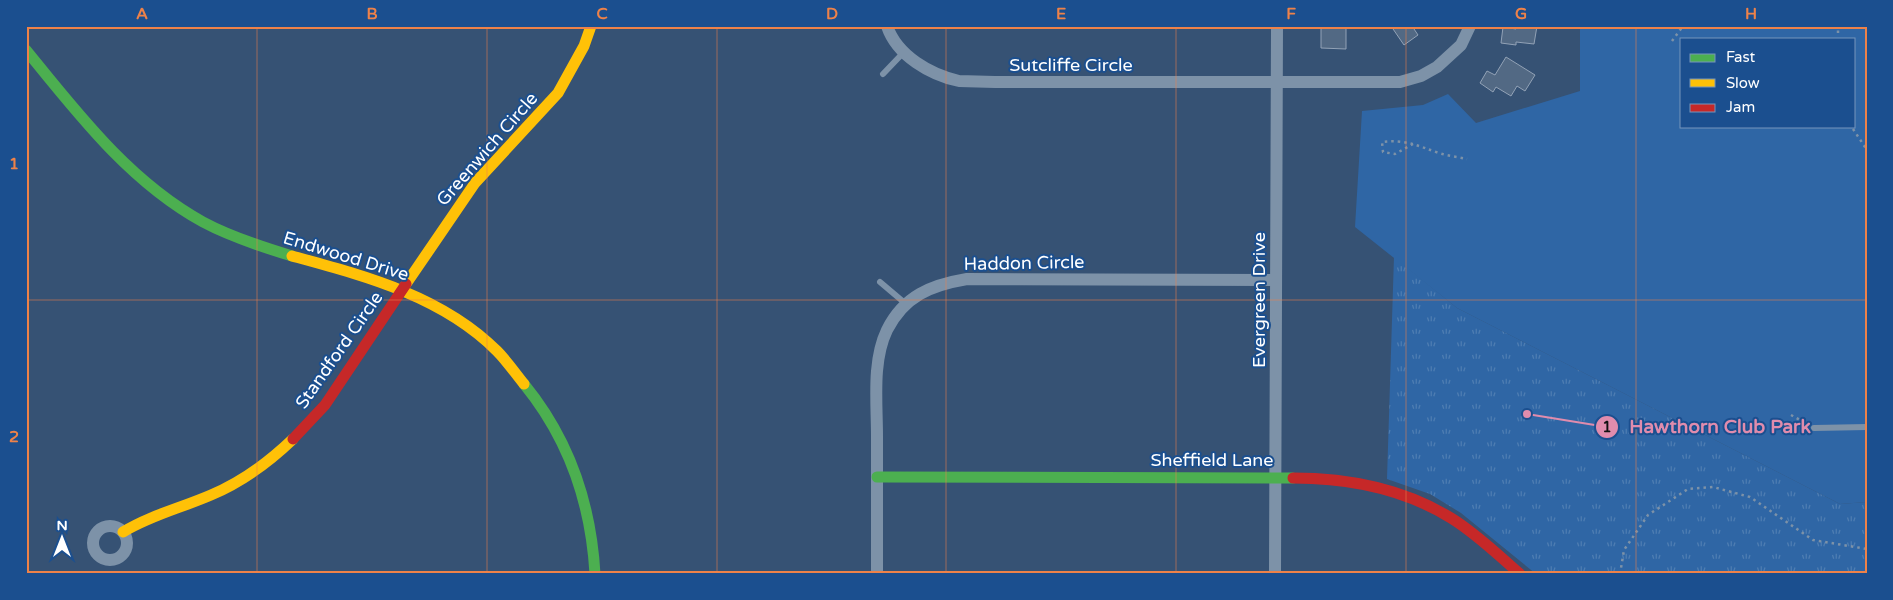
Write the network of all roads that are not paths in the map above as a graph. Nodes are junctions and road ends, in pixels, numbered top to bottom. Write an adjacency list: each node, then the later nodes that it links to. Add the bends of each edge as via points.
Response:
1 (591, 26): 11 (street, Greenwich Circle, via 584,46 558,93 475,183)
2 (888, 26): 6 (street, Sutcliffe Circle)
3 (1277, 26): 8 (street, Evergreen Drive)
4 (1470, 26): 8 (street, Sutcliffe Circle, via 1461,45 1450,57 1421,76 1400,82)
5 (26, 50): 11 (street, Endwood Drive, via 80,116 135,174 170,203 263,248)
6 (904, 52): 7 (lane); 8 (street, Sutcliffe Circle, via 929,71 959,81)
7 (883, 74)
8 (1277, 83): 9 (street, Evergreen Drive)
9 (1276, 280): 12 (street, Haddon Circle, via 967,279 934,286); 16 (street, Evergreen Drive)
10 (880, 282): 12 (lane)
11 (401, 290): 17 (street, Standford Circle, via 310,424 239,480 214,494 138,522); 18 (street, Endwood Drive, via 424,300 496,350 541,406 562,442 581,486)
12 (906, 304): 15 (street, Haddon Circle, via 886,331 879,351)
13 (1867, 427): 14 (lane)
14 (1814, 428)
15 (877, 477): 16 (street, Sheffield Lane); 19 (street, Haddon Circle)
16 (1276, 478): 20 (street, Evergreen Drive); 21 (street, Sheffield Lane, via 1354,481 1408,496 1470,531)
17 (123, 532)
18 (595, 574)
19 (877, 574)
20 (1275, 574)
21 (1520, 574)

